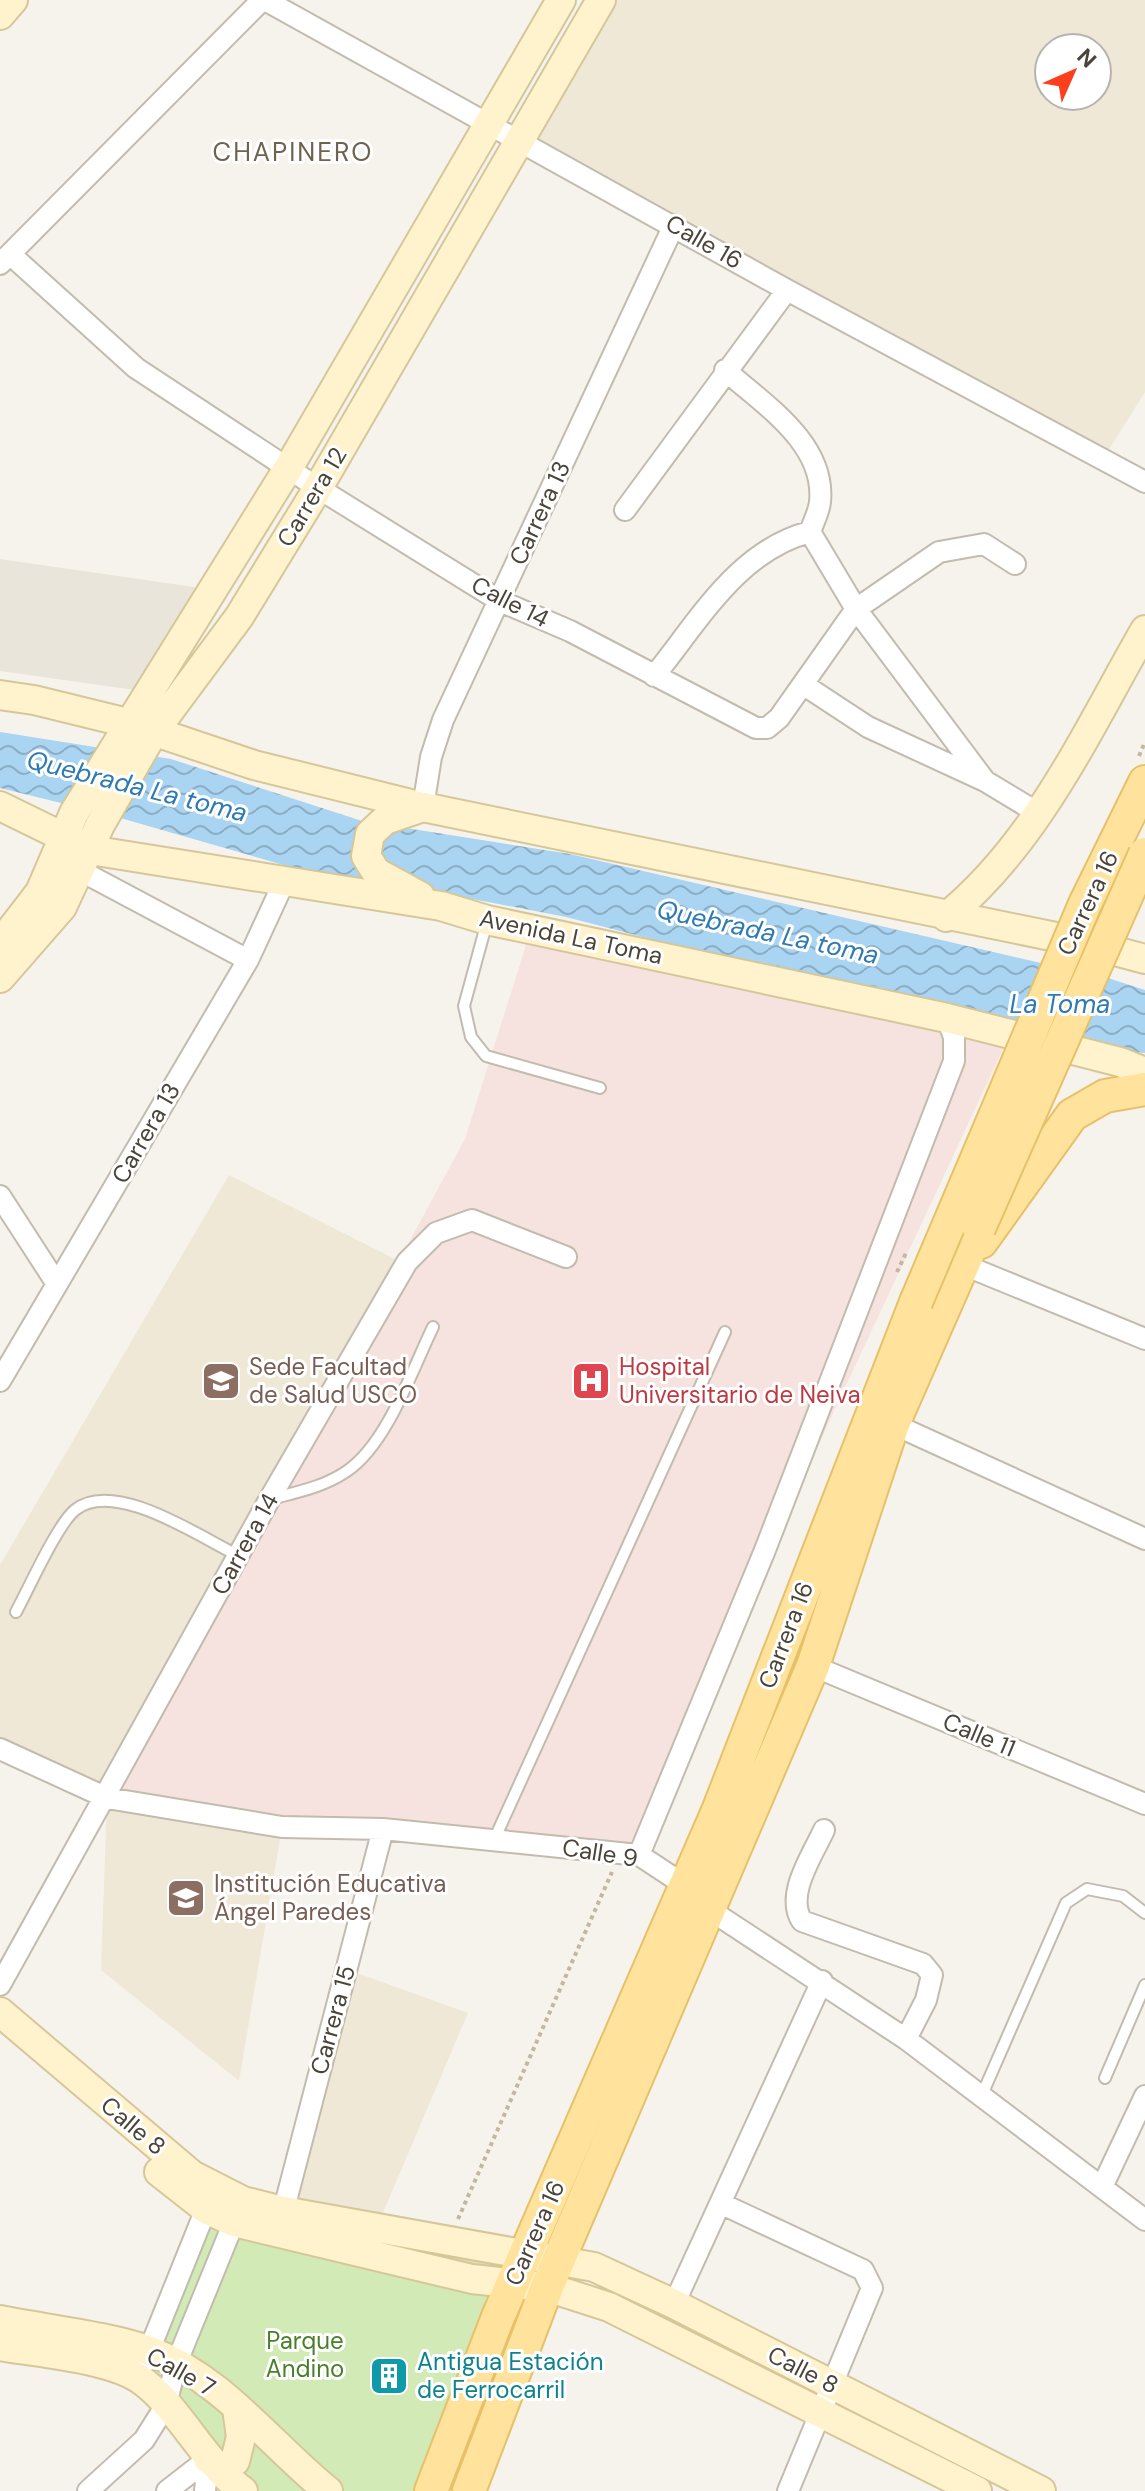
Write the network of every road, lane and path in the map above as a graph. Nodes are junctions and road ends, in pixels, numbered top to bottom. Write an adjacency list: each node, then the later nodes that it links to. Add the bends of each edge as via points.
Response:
1 (13, 0): 5 (main road)
2 (264, 0): 6 (street, Calle 16); 9 (street)
3 (561, 0): 6 (main road, Carrera 12)
4 (601, 0): 7 (main road, Carrera 12)
5 (0, 15)
6 (489, 125): 7 (street, Calle 16); 12 (main road, Carrera 12)
7 (519, 142): 8 (street, Calle 16); 14 (main road, Carrera 12)
8 (674, 225): 10 (street, Calle 16); 18 (street, Carrera 13)
9 (5, 259): 12 (street, Calle 14, via 136,368)
10 (787, 290): 11 (street); 13 (street, Calle 16)
11 (725, 370): 15 (street); 16 (street, via 802,440 817,472 820,502)
12 (289, 467): 14 (street, Calle 14); 24 (main road, Carrera 12)
13 (1145, 482)
14 (318, 488): 18 (street, Calle 14); 24 (main road, Carrera 12, via 239,617)
15 (625, 510)
16 (810, 532): 19 (street); 21 (street, via 782,539 747,562)
17 (1015, 564): 19 (street, via 984,544 939,552)
18 (500, 601): 21 (street, Calle 14); 28 (street, Carrera 13, via 443,720)
19 (856, 609): 22 (street); 25 (street)
20 (1145, 630): 29 (main road)
21 (654, 676): 22 (street, Calle 14, via 756,728 767,728 779,718)
22 (804, 685): 25 (street, via 868,727)
23 (0, 695): 24 (main road)
24 (140, 734): 28 (main road); 30 (main road, Carrera 12); 31 (main road, Carrera 12)
25 (985, 781): 29 (street)
26 (1145, 782): 66 (main road, Carrera 16, bridge, via 1085,904 916,1302)
27 (0, 806): 30 (main road, Avenida La Toma)
28 (423, 807): 34 (main road, via 385,820 370,834 366,856 376,872); 35 (main road)
29 (1038, 813): 35 (main road, via 989,879)
30 (68, 825): 31 (main road, Avenida La Toma); 37 (main road, Carrera 12, via 40,892)
31 (90, 849): 33 (main road, Avenida La Toma); 39 (street); 40 (main road, Carrera 12, via 62,907)
32 (1145, 854): 47 (main road, Carrera 16, bridge)
33 (284, 882): 34 (main road, Avenida La Toma); 39 (street, Carrera 13)
34 (441, 906): 36 (main road, Avenida La Toma)
35 (946, 917): 38 (main road)
36 (487, 920): 41 (main road, Avenida La Toma); 43 (lane, via 464,1006 471,1037 486,1056)
37 (0, 944)
38 (1145, 959)
39 (248, 960): 48 (street, Carrera 13)
40 (0, 978)
41 (947, 1018): 42 (main road, Avenida La Toma); 65 (street, via 954,1061 765,1550)
42 (1145, 1072)
43 (600, 1088)
44 (1145, 1089): 47 (main road, via 1105,1096 1072,1115)
45 (0, 1196): 48 (street)
46 (566, 1257): 54 (street, Carrera 14, via 472,1220 436,1233 407,1262)
47 (966, 1263): 51 (street); 53 (main road, Carrera 16)
48 (57, 1284): 52 (street, Carrera 13)
49 (433, 1327): 54 (lane, via 384,1429 349,1470 319,1487)
50 (725, 1332): 64 (lane)
51 (1145, 1339)
52 (0, 1381)
53 (893, 1424): 55 (street); 58 (main road, Carrera 16)
54 (269, 1500): 56 (street, Carrera 14)
55 (1145, 1539)
56 (239, 1556): 57 (lane, via 125,1500 93,1500 73,1511); 60 (street, Carrera 14)
57 (16, 1612)
58 (813, 1666): 61 (street, Calle 11); 67 (main road, Carrera 16)
59 (0, 1749): 60 (street, Calle 9)
60 (107, 1798): 62 (street, Calle 9, via 282,1827); 70 (street, Carrera 14)
61 (1145, 1804)
62 (383, 1829): 64 (street, Calle 9); 83 (street, Carrera 15)
63 (824, 1830): 74 (street, via 795,1896 795,1910 802,1921 923,1964 932,1975)
64 (494, 1840): 65 (street, Calle 9)
65 (639, 1855): 66 (street, Calle 9)
66 (686, 1886): 67 (street, Calle 9); 84 (main road, Carrera 16)
67 (710, 1910): 69 (street, Calle 9); 85 (main road, Carrera 16)
68 (1145, 1913): 77 (lane, via 1123,1896 1087,1889 1066,1903)
69 (822, 1981): 74 (street, Calle 9); 80 (street)
70 (0, 1985)
71 (1145, 1985): 75 (lane)
72 (0, 2012): 79 (main road, Calle 8, via 180,2165)
73 (0, 2037): 79 (main road, Calle 8)
74 (906, 2039): 77 (street, Calle 9)
75 (1105, 2078)
76 (1145, 2096): 78 (street)
77 (981, 2097): 78 (street, Calle 9)
78 (1102, 2187): 82 (street, Calle 9)
79 (210, 2199): 81 (main road); 90 (street)
80 (722, 2204): 87 (street); 93 (street, via 863,2270 870,2278 872,2288)
81 (239, 2211): 83 (main road); 91 (street)
82 (1145, 2220)
83 (280, 2222): 84 (main road); 86 (main road, via 472,2279)
84 (526, 2255): 85 (main road); 86 (main road, Carrera 16)
85 (554, 2274): 86 (main road); 87 (main road, Calle 8, via 594,2267); 96 (main road, Calle 8); 104 (main road, Carrera 16)
86 (512, 2284): 103 (main road, Carrera 16)
87 (674, 2304): 93 (main road, Calle 8)
88 (0, 2320): 90 (main road, Calle 7)
89 (0, 2346): 92 (main road, Calle 7)
90 (149, 2351): 91 (main road, Calle 7); 92 (street)
91 (176, 2364): 94 (street); 95 (main road, Calle 7)
92 (138, 2378): 94 (main road, Calle 7)
93 (833, 2385): 96 (street); 107 (main road, Calle 8)
94 (166, 2405): 97 (main road, Calle 7); 98 (street, via 144,2440)
95 (237, 2408): 97 (main road, via 241,2437 235,2461 222,2468); 102 (main road, Calle 7)
96 (820, 2413): 105 (street); 106 (main road, Calle 8)
97 (208, 2459): 99 (street); 100 (street); 101 (main road, Calle 7)
98 (88, 2491)
99 (167, 2491)
100 (205, 2491)
101 (243, 2491)
102 (328, 2491)
103 (431, 2491)
104 (469, 2491)
105 (788, 2491)
106 (977, 2491)
107 (1041, 2491)

